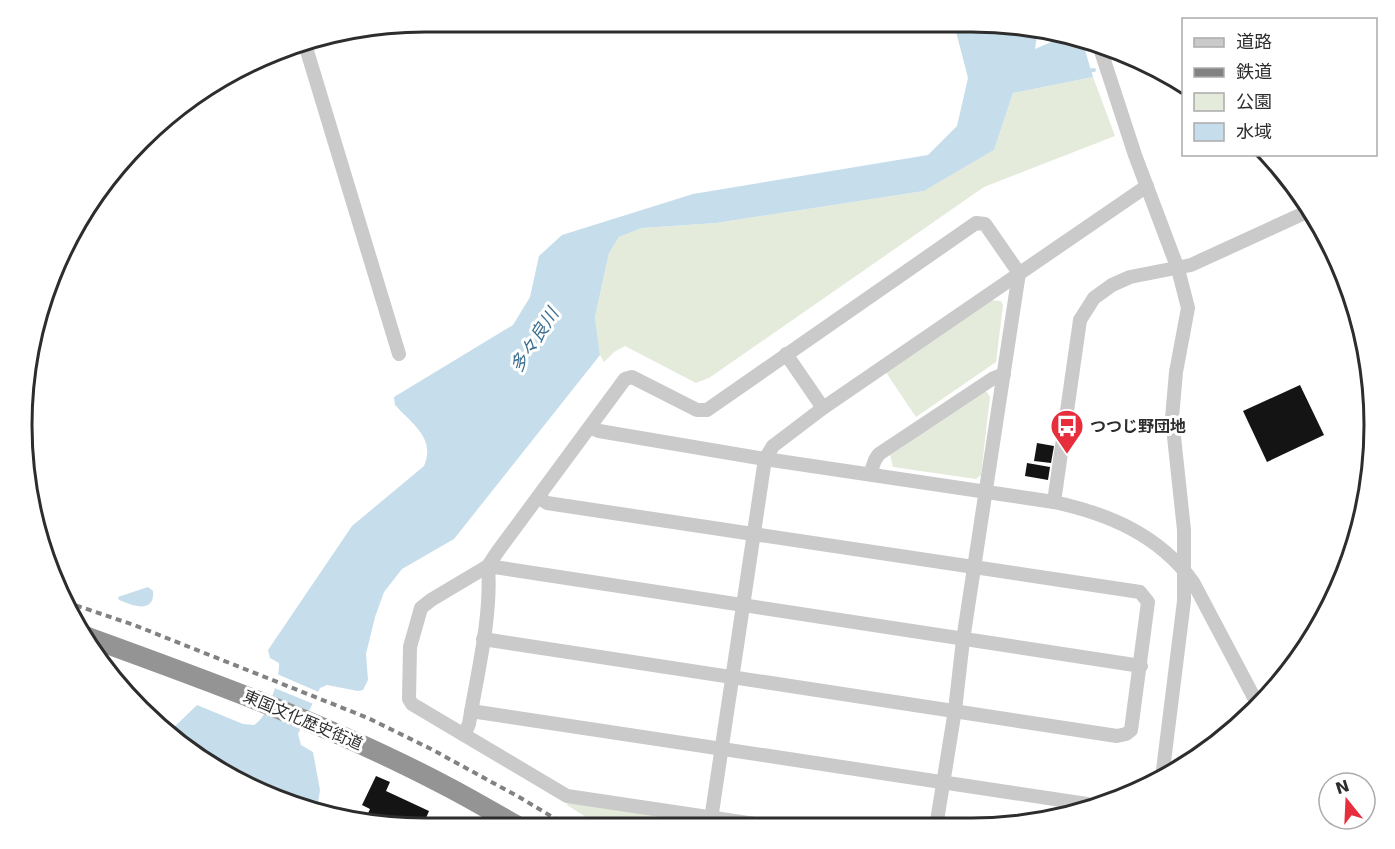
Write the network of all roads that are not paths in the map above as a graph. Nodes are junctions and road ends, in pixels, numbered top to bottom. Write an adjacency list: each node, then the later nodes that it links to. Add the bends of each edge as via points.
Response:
1 (307, 50): 7 (street)
2 (1102, 54): 3 (street)
3 (1147, 186): 5 (street); 6 (street)
4 (1302, 214): 5 (street)
5 (1178, 269): 16 (street, via 1130,277 1112,285 1094,298 1080,320); 20 (street, via 1188,308 1172,418)
6 (1019, 273): 8 (street, via 985,224 976,223); 9 (street); 10 (street)
7 (399, 354)
8 (786, 354): 10 (street); 11 (street, via 708,410 697,410 632,377 625,379)
9 (1004, 374): 13 (street, via 879,454); 14 (street)
10 (823, 408): 12 (street, via 773,446)
11 (590, 428): 12 (street); 15 (street)
12 (765, 459): 13 (street); 17 (street)
13 (870, 474): 14 (street)
14 (987, 493): 16 (street); 19 (street)
15 (538, 497): 17 (street, via 547,503); 18 (street)
16 (1054, 502): 20 (street, via 1127,525 1156,544)
17 (755, 534): 19 (street); 21 (street)
18 (488, 566): 21 (street); 22 (street, via 490,584); 30 (street, via 422,608 410,647 412,704)
19 (976, 567): 24 (street); 25 (street, via 1140,592 1148,602)
20 (1185, 571): 27 (street); 32 (street)
21 (743, 606): 24 (street); 26 (street)
22 (483, 639): 26 (street); 29 (street)
23 (96, 640): 35 (highway, 東国文化歴史街道, via 310,722 448,787)
24 (963, 640): 25 (street); 28 (street)
25 (1141, 666): 28 (street, via 1131,730 1126,735)
26 (732, 678): 28 (street); 31 (street)
27 (1254, 696)
28 (956, 710): 33 (street)
29 (471, 711): 30 (street); 31 (street)
30 (464, 735): 36 (street, via 567,796)
31 (721, 749): 33 (street); 37 (street)
32 (1162, 767)
33 (944, 782): 34 (street); 38 (street)
34 (1077, 803)
35 (503, 818)
36 (689, 818)
37 (712, 818)
38 (938, 818)

